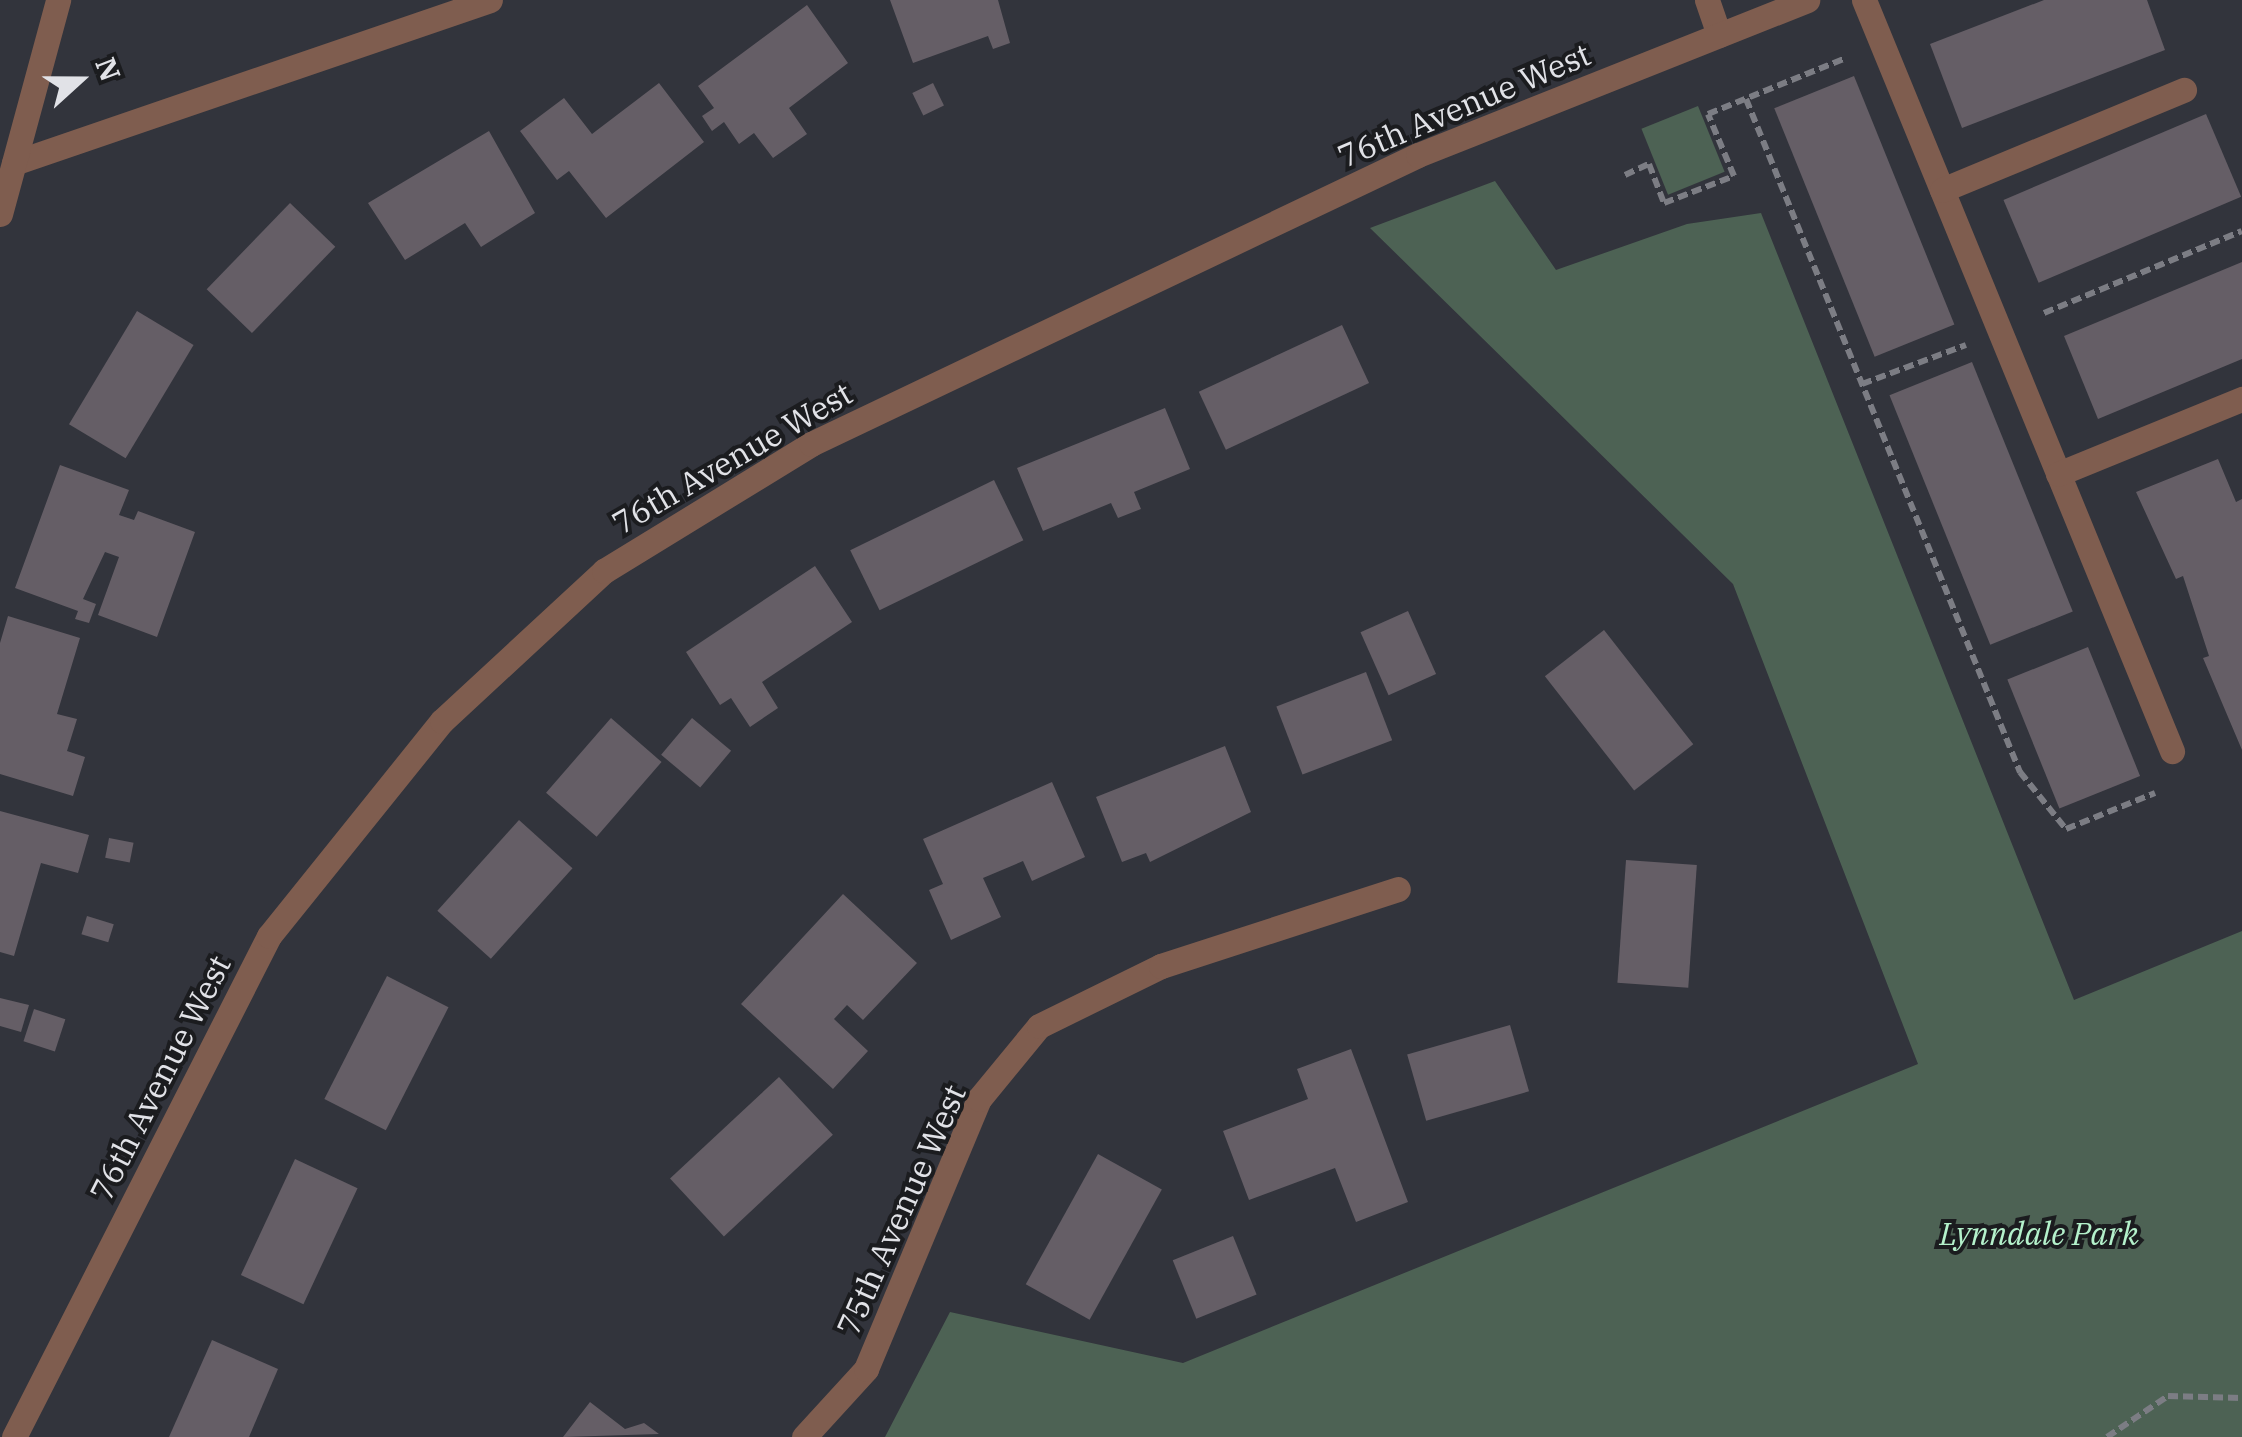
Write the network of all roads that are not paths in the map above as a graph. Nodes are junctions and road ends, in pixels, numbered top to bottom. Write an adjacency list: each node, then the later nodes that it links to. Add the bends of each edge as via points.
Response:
1 (58, 0): 8 (street)
2 (490, 0): 8 (street)
3 (1707, 0): 6 (street)
4 (1807, 0): 6 (street, 76th Avenue West)
5 (1864, 0): 9 (street)
6 (1719, 35): 15 (street, 76th Avenue West, via 1418,155 810,444 604,571 442,721 269,936)
7 (2184, 90): 9 (street)
8 (14, 163): 10 (street)
9 (1942, 190): 12 (street)
10 (0, 214)
11 (2241, 401): 12 (street)
12 (2058, 474): 13 (street)
13 (2172, 751)
14 (1398, 889): 16 (street, 75th Avenue West, via 1162,966 1039,1026 979,1099 866,1369)
15 (14, 1437)
16 (804, 1437)

